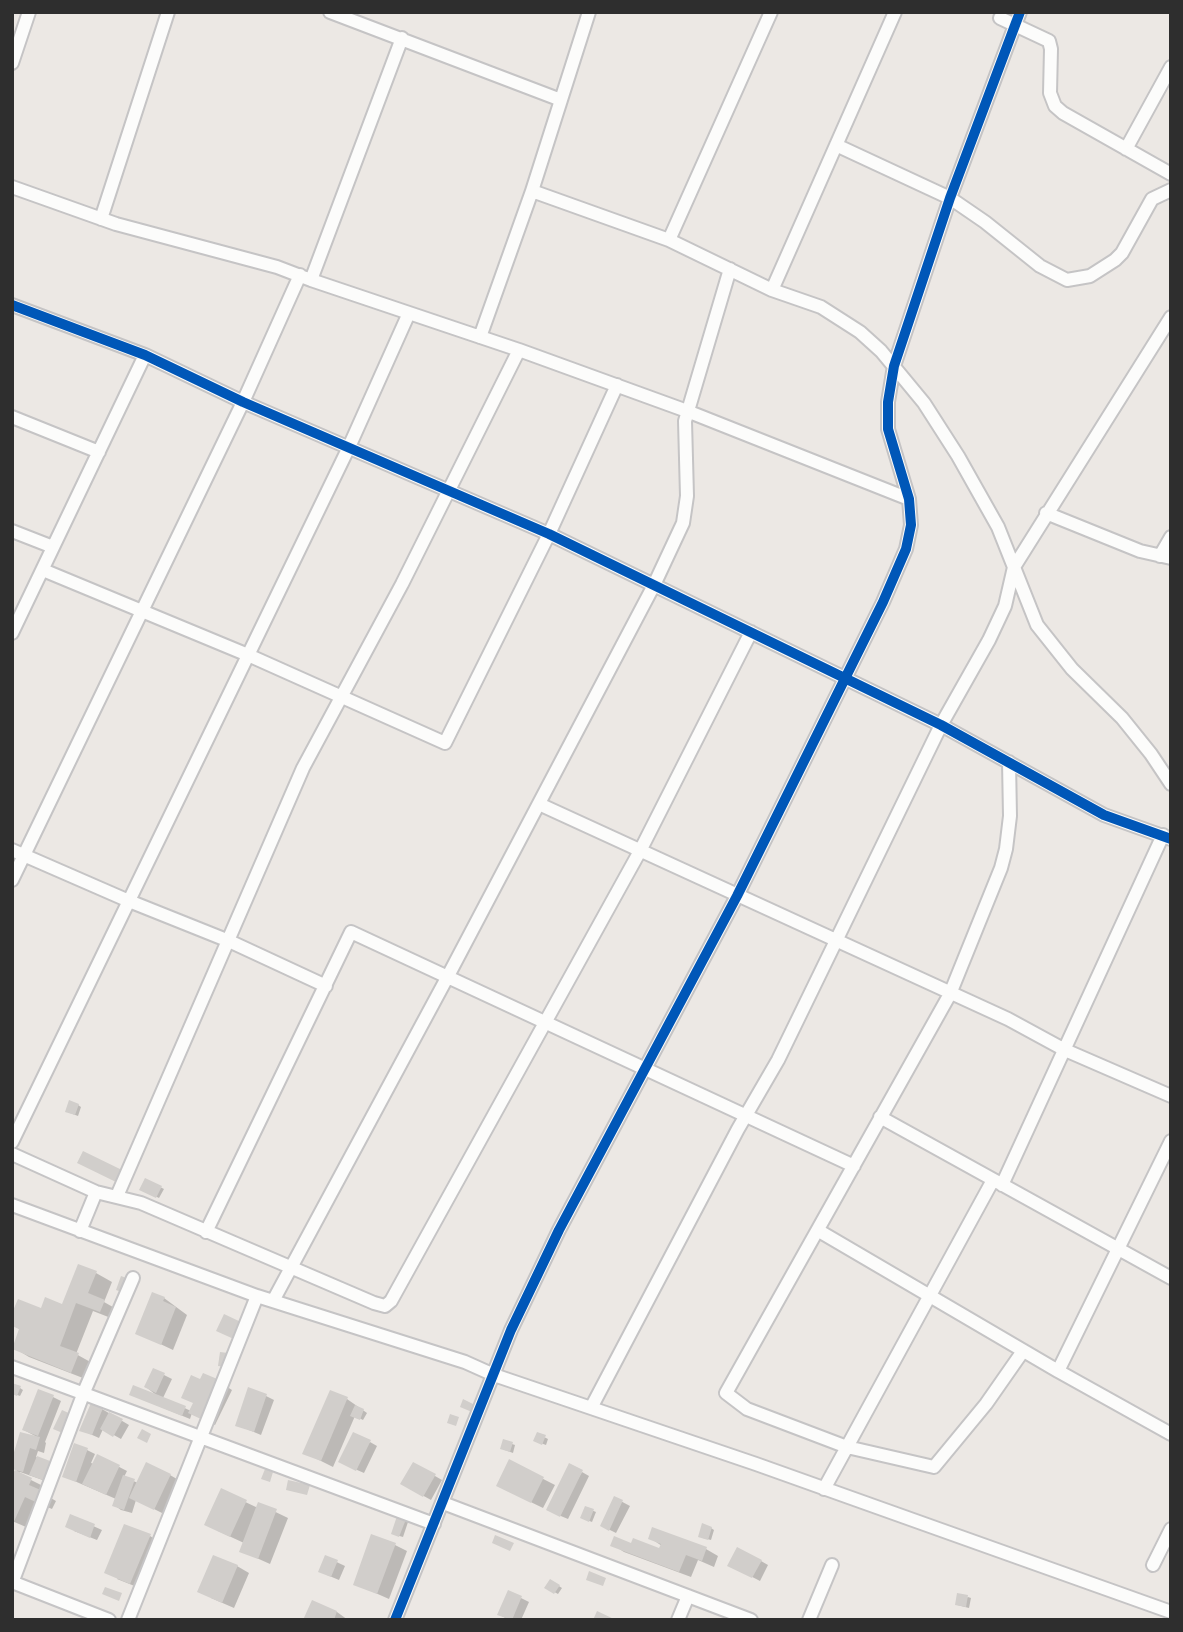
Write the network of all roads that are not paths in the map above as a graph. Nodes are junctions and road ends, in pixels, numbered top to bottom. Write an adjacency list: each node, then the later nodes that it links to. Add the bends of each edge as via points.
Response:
1 (29, 12): 11 (street)
2 (168, 12): 21 (street)
3 (330, 12): 10 (street)
4 (589, 12): 13 (street)
5 (771, 12): 22 (street)
6 (895, 12): 14 (street)
7 (1020, 12): 9 (street)
8 (1000, 18): 9 (street)
9 (1013, 24): 15 (street, via 1051,44 1050,93 1055,106); 20 (street)
10 (402, 38): 13 (street); 24 (street)
11 (12, 63)
12 (1171, 67): 15 (street)
13 (561, 100): 19 (street)
14 (836, 145): 20 (street); 25 (street)
15 (1126, 149): 16 (street)
16 (1171, 174)
17 (12, 187): 21 (street)
18 (1171, 190): 20 (street, via 1152,199 1115,260 1090,276 1068,280 1040,266)
19 (532, 191): 22 (street); 29 (street)
20 (950, 198): 32 (street)
21 (101, 219): 24 (street)
22 (669, 240): 23 (street)
23 (730, 269): 25 (street); 35 (street)
24 (305, 278): 27 (street); 34 (street)
25 (772, 290): 32 (street, via 821,307 860,332)
26 (12, 305): 31 (street)
27 (409, 313): 29 (street); 37 (street)
28 (1171, 317): 41 (street)
29 (480, 337): 30 (street)
30 (519, 350): 33 (street); 39 (street)
31 (145, 355): 34 (street); 38 (street)
32 (894, 366): 40 (street, via 887,402 888,429); 47 (street, via 958,456 998,527)
33 (617, 385): 35 (street); 43 (street)
34 (243, 402): 37 (street); 50 (street)
35 (687, 411): 40 (street); 49 (street, via 686,514)
36 (12, 417): 38 (street)
37 (349, 447): 39 (street); 53 (street)
38 (99, 452): 45 (street)
39 (450, 490): 43 (street); 55 (street)
40 (909, 499): 54 (street, via 911,525 906,549)
41 (1046, 513): 46 (street); 47 (street)
42 (12, 531): 45 (street)
43 (548, 534): 49 (street); 55 (street, via 445,743)
44 (1171, 537): 46 (street)
45 (53, 547): 48 (street)
46 (1165, 557)
47 (1014, 567): 56 (street, via 1005,606); 58 (street, via 1037,625 1054,649 1122,718)
48 (43, 570): 50 (street); 52 (street)
49 (654, 584): 51 (street); 59 (street)
50 (142, 611): 53 (street); 62 (street)
51 (751, 632): 54 (street); 61 (street)
52 (12, 633)
53 (248, 655): 55 (street); 65 (street)
54 (845, 679): 56 (street); 64 (street)
55 (341, 696): 66 (street, via 299,778)
56 (941, 725): 57 (street); 67 (street)
57 (1009, 761): 60 (street, via 1104,815); 70 (street, via 1006,849)
58 (1171, 784)
59 (539, 804): 61 (street); 68 (street)
60 (1167, 837): 72 (street)
61 (640, 851): 64 (street); 71 (street)
62 (18, 852): 63 (street); 65 (street)
63 (12, 880)
64 (737, 896): 67 (street); 73 (street)
65 (130, 901): 66 (street); 78 (street)
66 (229, 941): 69 (street); 83 (street)
67 (834, 941): 70 (street); 75 (street, via 809,1000)
68 (448, 976): 69 (street, via 351,932); 71 (street); 89 (street)
69 (326, 986): 87 (street)
70 (950, 994): 72 (street); 76 (street)
71 (545, 1024): 73 (street); 89 (street, via 391,1301 385,1306 374,1303)
72 (1065, 1050): 74 (street); 81 (street)
73 (644, 1069): 75 (street); 98 (street, via 559,1230)
74 (1171, 1097)
75 (746, 1115): 80 (street); 100 (street)
76 (880, 1117): 80 (street); 81 (street)
77 (1171, 1141): 88 (street)
78 (12, 1142)
79 (12, 1154): 82 (street)
80 (854, 1166): 86 (street)
81 (998, 1182): 88 (street); 93 (street)
82 (96, 1192): 83 (street); 85 (street)
83 (117, 1196): 87 (street)
84 (12, 1205): 85 (street)
85 (80, 1231): 92 (street)
86 (819, 1231): 93 (street); 103 (street, via 726,1393 747,1409)
87 (206, 1232): 89 (street)
88 (1119, 1250): 91 (street); 97 (street)
89 (290, 1266): 94 (street)
90 (133, 1278): 99 (street)
91 (1171, 1278)
92 (257, 1296): 94 (street); 102 (street)
93 (929, 1296): 95 (street); 103 (street)
94 (273, 1301): 98 (street)
95 (1023, 1351): 97 (street); 103 (street, via 934,1468)
96 (12, 1367): 99 (street)
97 (1058, 1371): 101 (street)
98 (494, 1375): 100 (street); 105 (street)
99 (84, 1392): 102 (street); 112 (street, via 12,1583)
100 (592, 1408): 104 (street)
101 (1171, 1434)
102 (199, 1437): 106 (street); 113 (street)
103 (847, 1447): 104 (street)
104 (824, 1489): 111 (street)
105 (443, 1503): 106 (street); 110 (street)
106 (434, 1524): 114 (street)
107 (1171, 1529): 109 (street)
108 (831, 1565): 117 (street)
109 (1153, 1565)
110 (688, 1596): 115 (street); 116 (street)
111 (1171, 1612)
112 (109, 1620)
113 (128, 1620)
114 (395, 1620)
115 (678, 1620)
116 (751, 1620)
117 (809, 1620)

